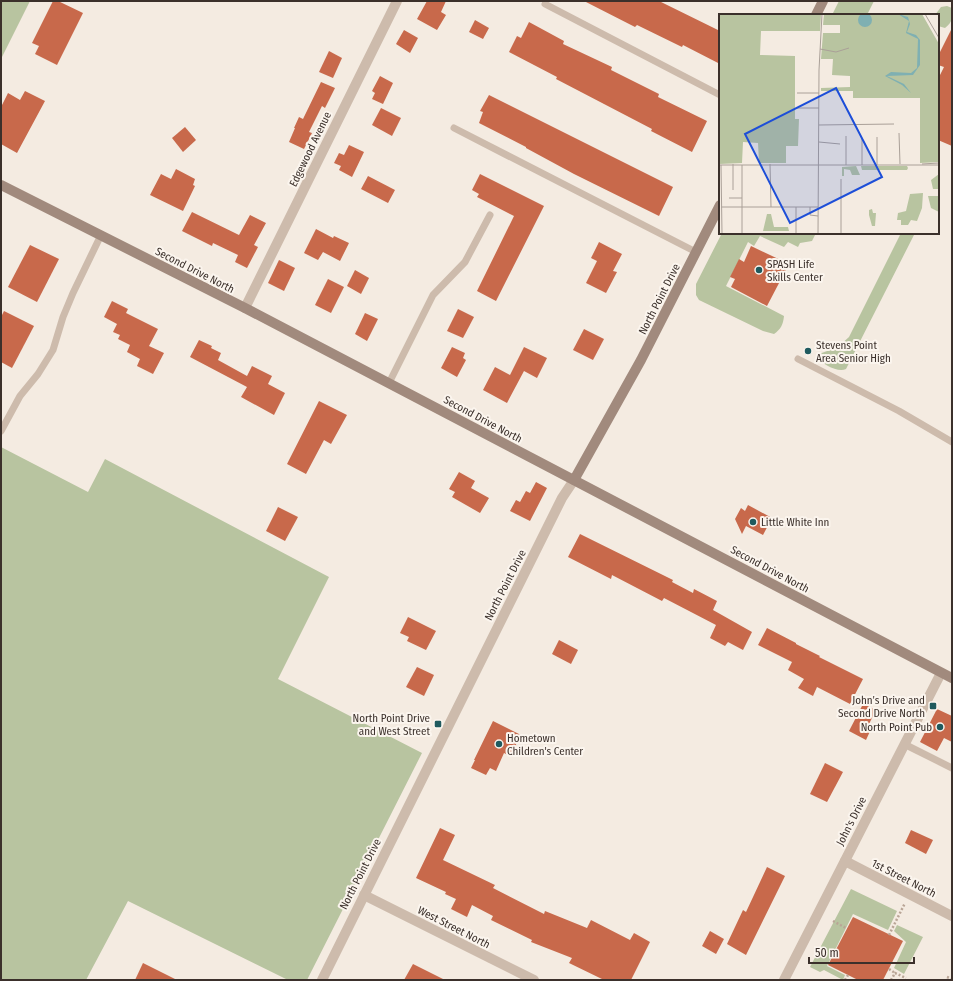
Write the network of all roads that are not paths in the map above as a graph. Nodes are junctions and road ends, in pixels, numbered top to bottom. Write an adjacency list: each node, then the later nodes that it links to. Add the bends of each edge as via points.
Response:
1 (397, 1): 12 (street, Edgewood Avenue)
2 (823, 1): 4 (street)
3 (545, 4): 5 (lane)
4 (816, 14)
5 (719, 94)
6 (454, 128): 11 (lane)
7 (1, 184): 10 (street, Second Drive North)
8 (719, 207): 11 (street, North Point Drive)
9 (490, 215): 14 (lane, via 465,262 433,295)
10 (101, 235): 12 (street, Second Drive North); 15 (lane, via 73,293 53,350 20,396)
11 (696, 252): 17 (street, North Point Drive, via 641,360)
12 (245, 308): 14 (street, Second Drive North)
13 (798, 359): 16 (lane, via 899,411)
14 (389, 383): 17 (street, Second Drive North)
15 (1, 431)
16 (952, 442)
17 (574, 480): 18 (street, Second Drive North); 23 (street, North Point Drive, via 562,498)
18 (941, 673): 19 (street, Second Drive North); 20 (street, John's Drive)
19 (952, 678)
20 (904, 744): 21 (lane); 22 (street, John's Drive)
21 (952, 768)
22 (845, 861): 24 (street, 1st Street North); 27 (street, John's Drive)
23 (364, 895): 25 (street, North Point Drive); 26 (street, West Street North)
24 (952, 916)
25 (322, 980)
26 (534, 980)
27 (784, 980)

